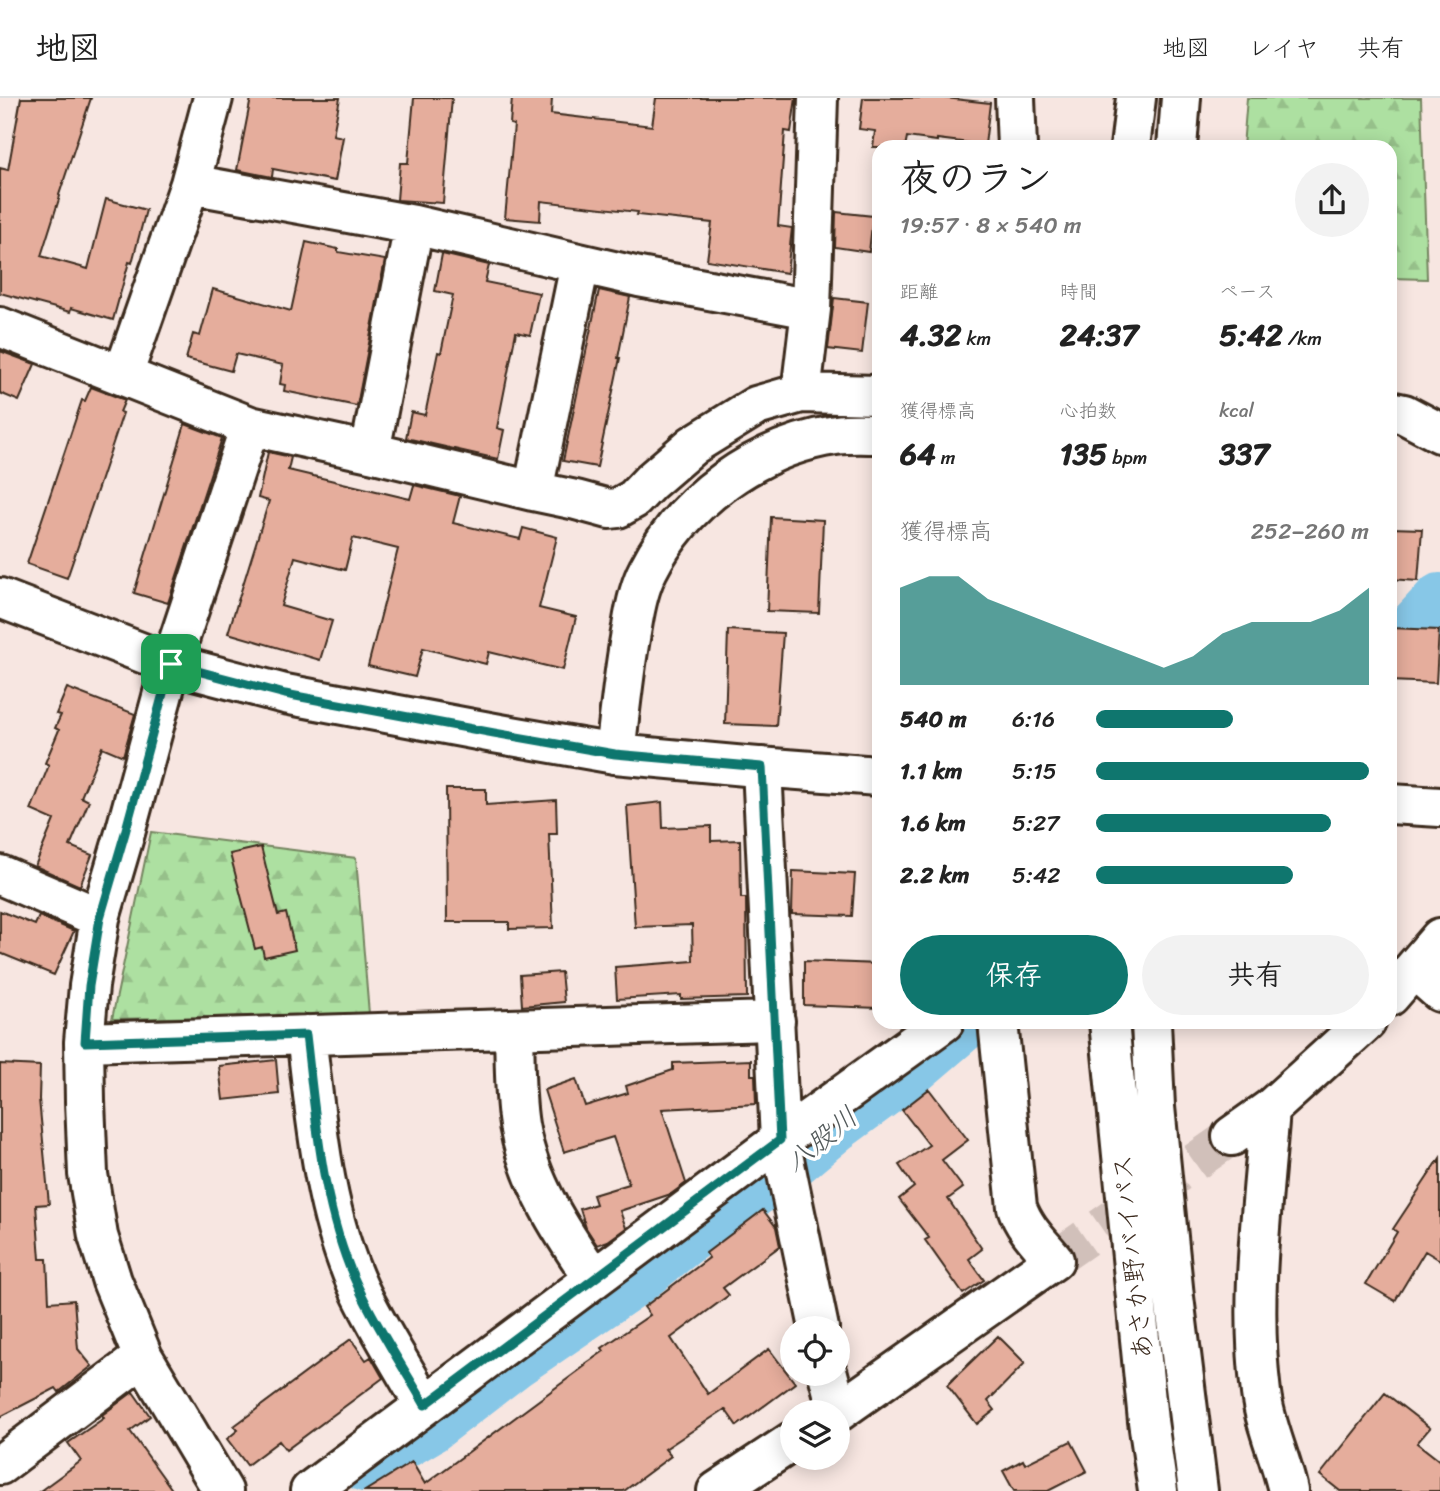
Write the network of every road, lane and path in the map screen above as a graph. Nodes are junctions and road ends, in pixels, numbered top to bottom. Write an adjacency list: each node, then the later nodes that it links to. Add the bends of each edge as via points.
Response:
1 (213, 98): 13 (main road)
2 (818, 98): 16 (main road)
3 (1014, 98): 8 (main road)
4 (1110, 98): 9 (main road)
5 (1136, 98): 10 (main road)
6 (1181, 98): 11 (main road)
7 (1189, 98): 12 (main road)
8 (1017, 140)
9 (1107, 140)
10 (1131, 140)
11 (1178, 140)
12 (1193, 140)
13 (190, 184): 14 (main road); 18 (main road)
14 (414, 225): 15 (main road); 25 (main road)
15 (580, 264): 16 (main road); 26 (main road)
16 (811, 309): 19 (main road)
17 (0, 327): 18 (main road)
18 (123, 375): 22 (main road)
19 (801, 393): 20 (main road); 26 (main road, via 756,406 704,438 618,508)
20 (872, 395)
21 (1397, 412): 23 (main road)
22 (250, 426): 25 (main road); 28 (main road)
23 (1440, 433)
24 (872, 434): 29 (main road, via 839,434 779,449 722,483 671,534 647,571 636,605)
25 (370, 452): 26 (main road)
26 (533, 491)
27 (0, 598): 28 (main road)
28 (171, 664): 29 (main road, via 298,696); 35 (main road)
29 (615, 754): 30 (main road)
30 (762, 767): 31 (main road); 38 (main road)
31 (872, 776)
32 (1397, 804): 33 (main road)
33 (1440, 807)
34 (0, 875): 35 (main road)
35 (100, 918): 46 (main road)
36 (1440, 938): 37 (main road)
37 (1415, 986)
38 (775, 1021): 39 (main road); 49 (main road)
39 (514, 1029): 45 (main road); 50 (main road, via 519,1126 531,1166 549,1209)
40 (934, 1029): 49 (main road)
41 (999, 1029): 53 (main road, via 1017,1207 1028,1230 1054,1260)
42 (1108, 1029): 60 (main road, あさか野バイパス)
43 (1152, 1029): 61 (main road, あさか野バイパス, via 1155,1107)
44 (1358, 1029): 47 (main road)
45 (306, 1035): 46 (main road); 54 (main road, via 323,1166 347,1257 359,1289)
46 (85, 1042): 52 (main road, via 88,1174 98,1236)
47 (1270, 1109): 48 (main road); 62 (main road, via 1256,1279 1257,1350 1264,1412)
48 (1232, 1136)
49 (780, 1140): 50 (main road); 51 (main road)
50 (594, 1279): 54 (main road)
51 (816, 1316)
52 (143, 1357): 56 (main road); 57 (main road)
53 (850, 1404)
54 (425, 1405): 58 (main road)
55 (780, 1450): 59 (main road)
56 (0, 1465)
57 (223, 1491)
58 (310, 1491)
59 (717, 1491)
60 (1158, 1491)
61 (1198, 1491)
62 (1288, 1491)

